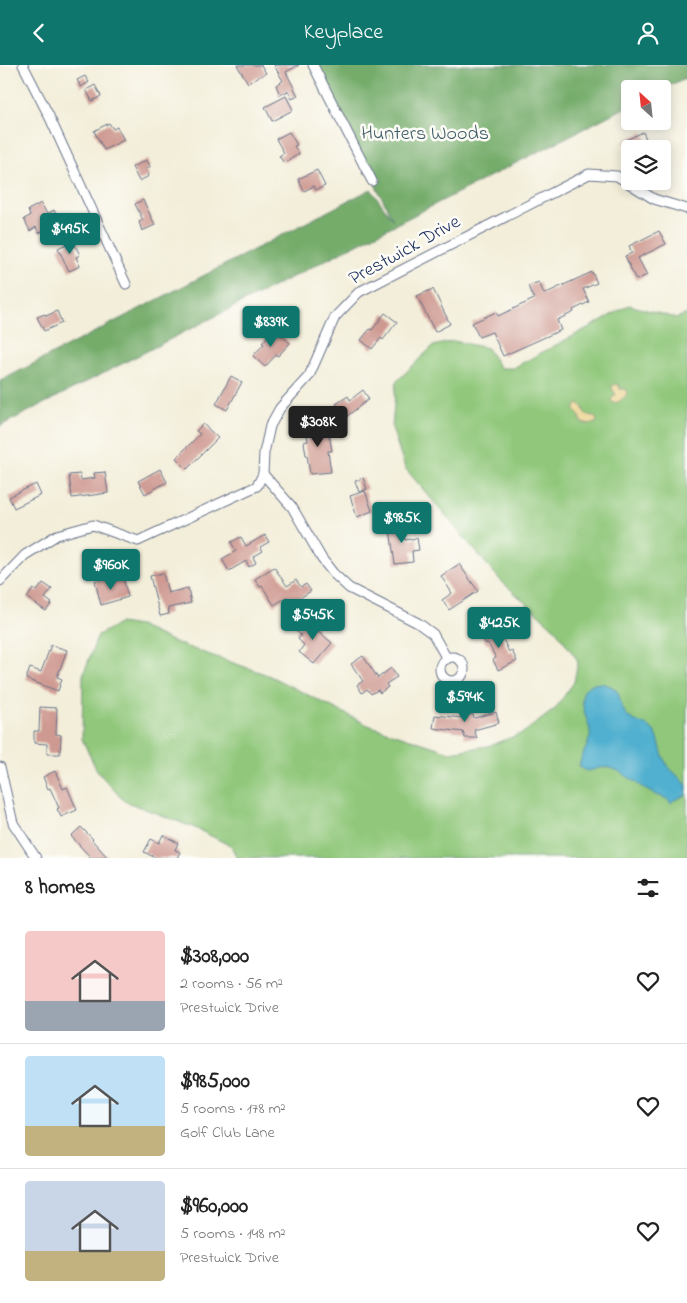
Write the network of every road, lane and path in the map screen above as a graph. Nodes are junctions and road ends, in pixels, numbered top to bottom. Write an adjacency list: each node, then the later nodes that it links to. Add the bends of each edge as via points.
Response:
1 (23, 65): 5 (street)
2 (313, 65): 3 (street)
3 (372, 181)
4 (687, 209): 6 (street, Prestwick Drive, via 654,199 617,176 589,174 359,292 335,317 309,376 280,408 270,426 264,453)
5 (126, 284)
6 (264, 473): 7 (street, via 257,486 138,541 93,525 57,535 25,555); 8 (street, via 292,507 333,573 349,588 433,634)
7 (0, 582)
8 (447, 659)
9 (0, 767): 10 (street, via 13,823)
10 (36, 858)

